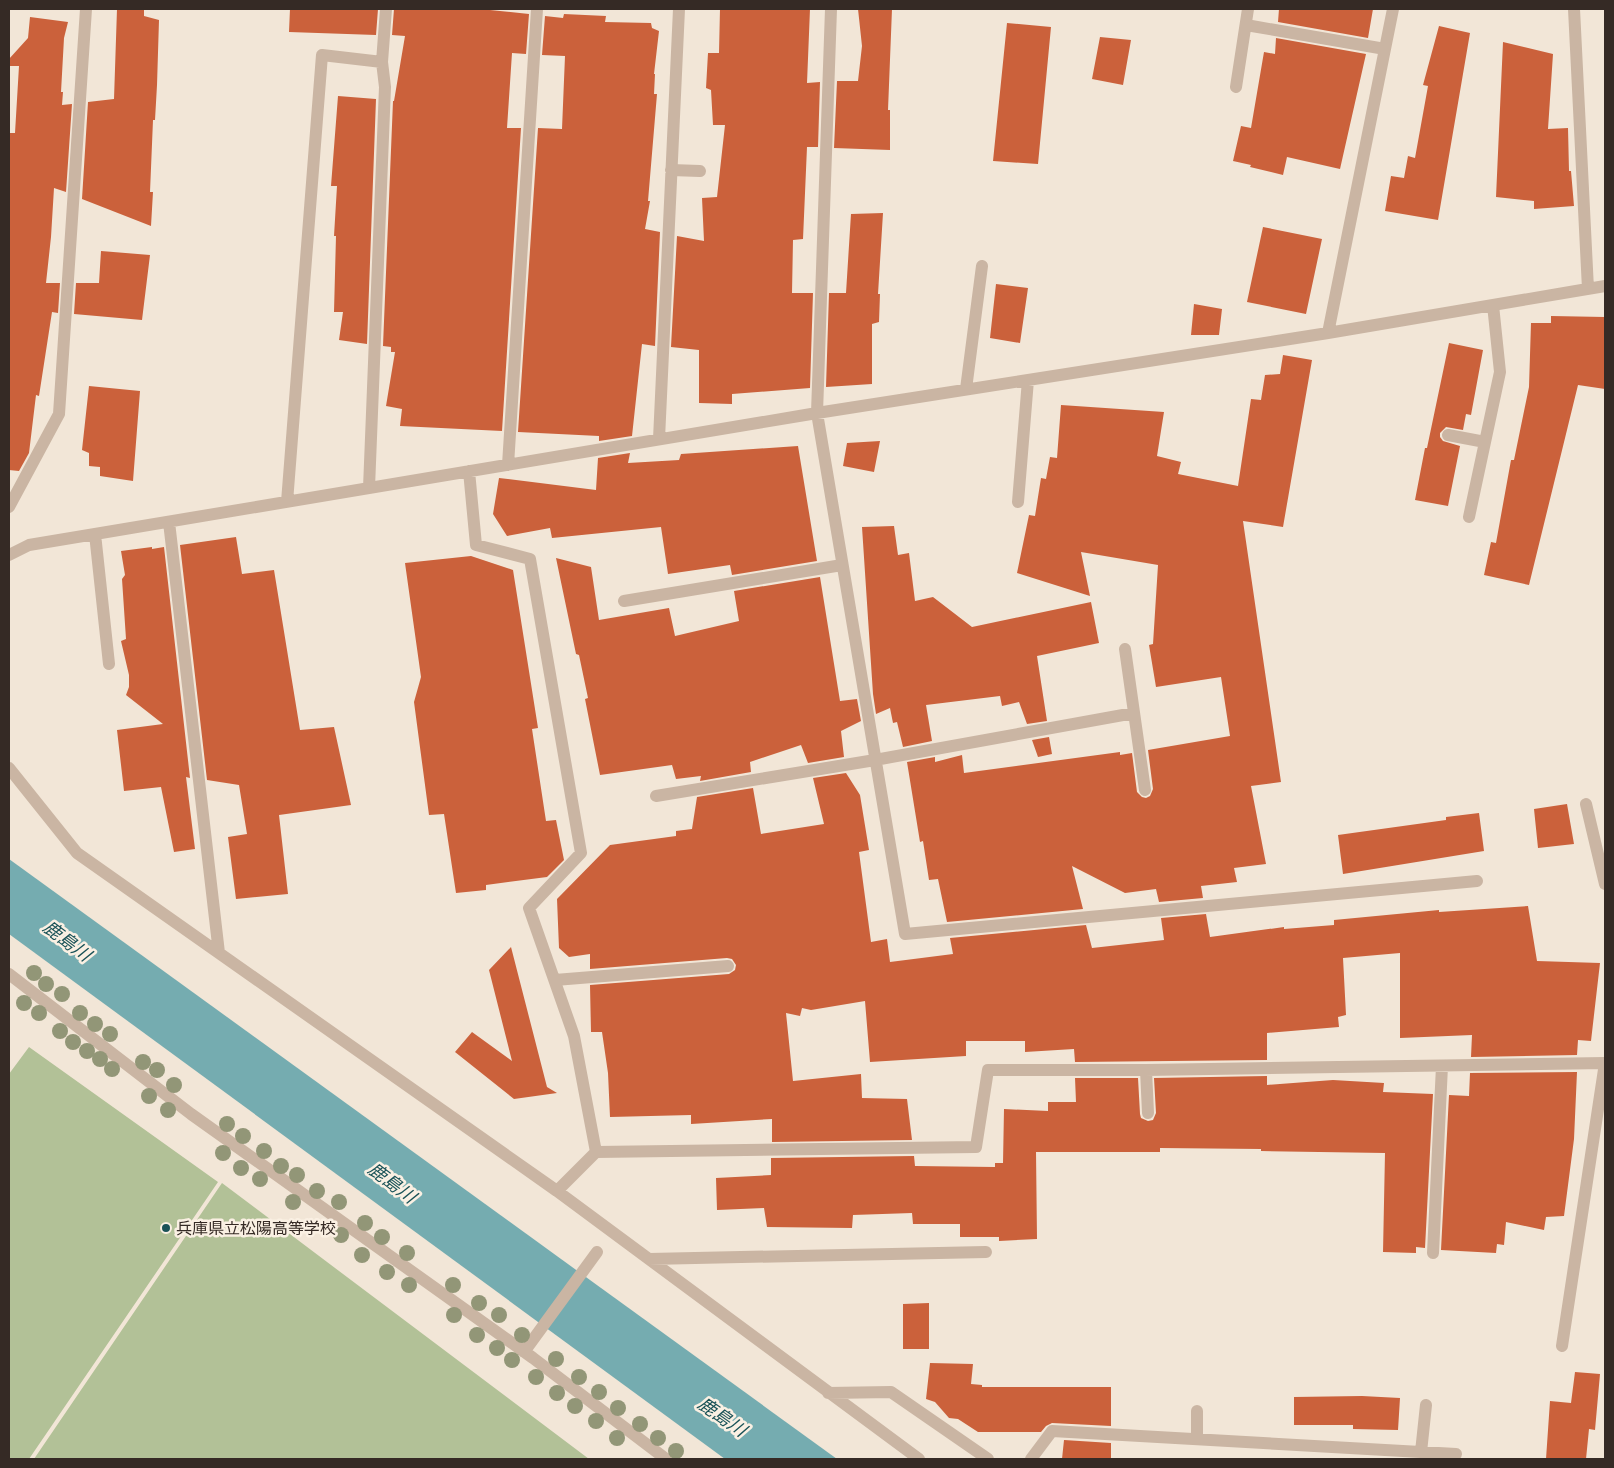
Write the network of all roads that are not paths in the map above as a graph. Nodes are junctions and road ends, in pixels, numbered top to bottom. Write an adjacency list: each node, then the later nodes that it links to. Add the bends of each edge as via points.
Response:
1 (86, 9): 31 (street, via 59,414)
2 (386, 9): 11 (street)
3 (537, 9): 26 (street)
4 (679, 9): 13 (street)
5 (832, 9): 22 (street)
6 (1248, 9): 9 (street)
7 (1392, 9): 10 (street)
8 (1574, 9): 17 (street)
9 (1246, 25): 10 (street); 12 (street)
10 (1384, 49): 19 (street)
11 (382, 62): 28 (street, via 385,87); 29 (street, via 322,55)
12 (1236, 87)
13 (671, 170): 14 (street); 24 (street)
14 (700, 171)
15 (982, 266): 21 (street)
16 (1605, 286): 17 (street)
17 (1588, 289): 18 (street)
18 (1493, 305): 19 (street); 25 (street, via 1500,372)
19 (1328, 333): 20 (street)
20 (1028, 380): 21 (street); 30 (street)
21 (966, 390): 22 (street)
22 (817, 413): 24 (street); 36 (street)
23 (1448, 435): 25 (street)
24 (659, 439): 26 (street)
25 (1485, 442): 32 (street)
26 (508, 465): 27 (street)
27 (469, 471): 28 (street); 51 (street, via 476,545 530,559 579,844 580,853 529,908)
28 (369, 488): 29 (street)
29 (287, 502): 33 (street)
30 (1018, 502)
31 (9, 507)
32 (1469, 517)
33 (169, 522): 34 (street); 48 (street)
34 (95, 534): 35 (street, via 30,545); 39 (street)
35 (9, 555)
36 (842, 565): 37 (street); 41 (street)
37 (624, 601)
38 (1125, 649): 40 (street)
39 (109, 664)
40 (1134, 712): 41 (street); 43 (street)
41 (875, 760): 44 (street); 46 (street, via 905,934)
42 (9, 768): 48 (street, via 77,853)
43 (1145, 790)
44 (656, 796)
45 (1586, 804): 47 (street)
46 (1477, 881)
47 (1605, 884)
48 (219, 953): 57 (street)
49 (728, 966): 51 (street)
50 (9, 974): 63 (street, via 191,1114)
51 (555, 980): 56 (street, via 574,1036)
52 (1605, 1063): 53 (street); 62 (street)
53 (1442, 1066): 54 (street); 60 (street)
54 (1146, 1070): 55 (street); 56 (street, via 988,1070 976,1147)
55 (1148, 1113)
56 (596, 1152): 57 (street)
57 (557, 1191): 61 (street)
58 (598, 1252): 63 (street)
59 (986, 1252): 61 (street)
60 (1433, 1254)
61 (648, 1259): 64 (street)
62 (1562, 1346)
63 (524, 1352): 70 (street)
64 (828, 1393): 71 (street); 72 (street, via 891,1392)
65 (1426, 1405): 68 (street)
66 (1197, 1411): 67 (street)
67 (1197, 1439): 68 (street); 73 (street, via 1052,1430)
68 (1421, 1452): 69 (street)
69 (1456, 1454)
70 (666, 1459)
71 (919, 1459)
72 (988, 1459)
73 (1031, 1459)

